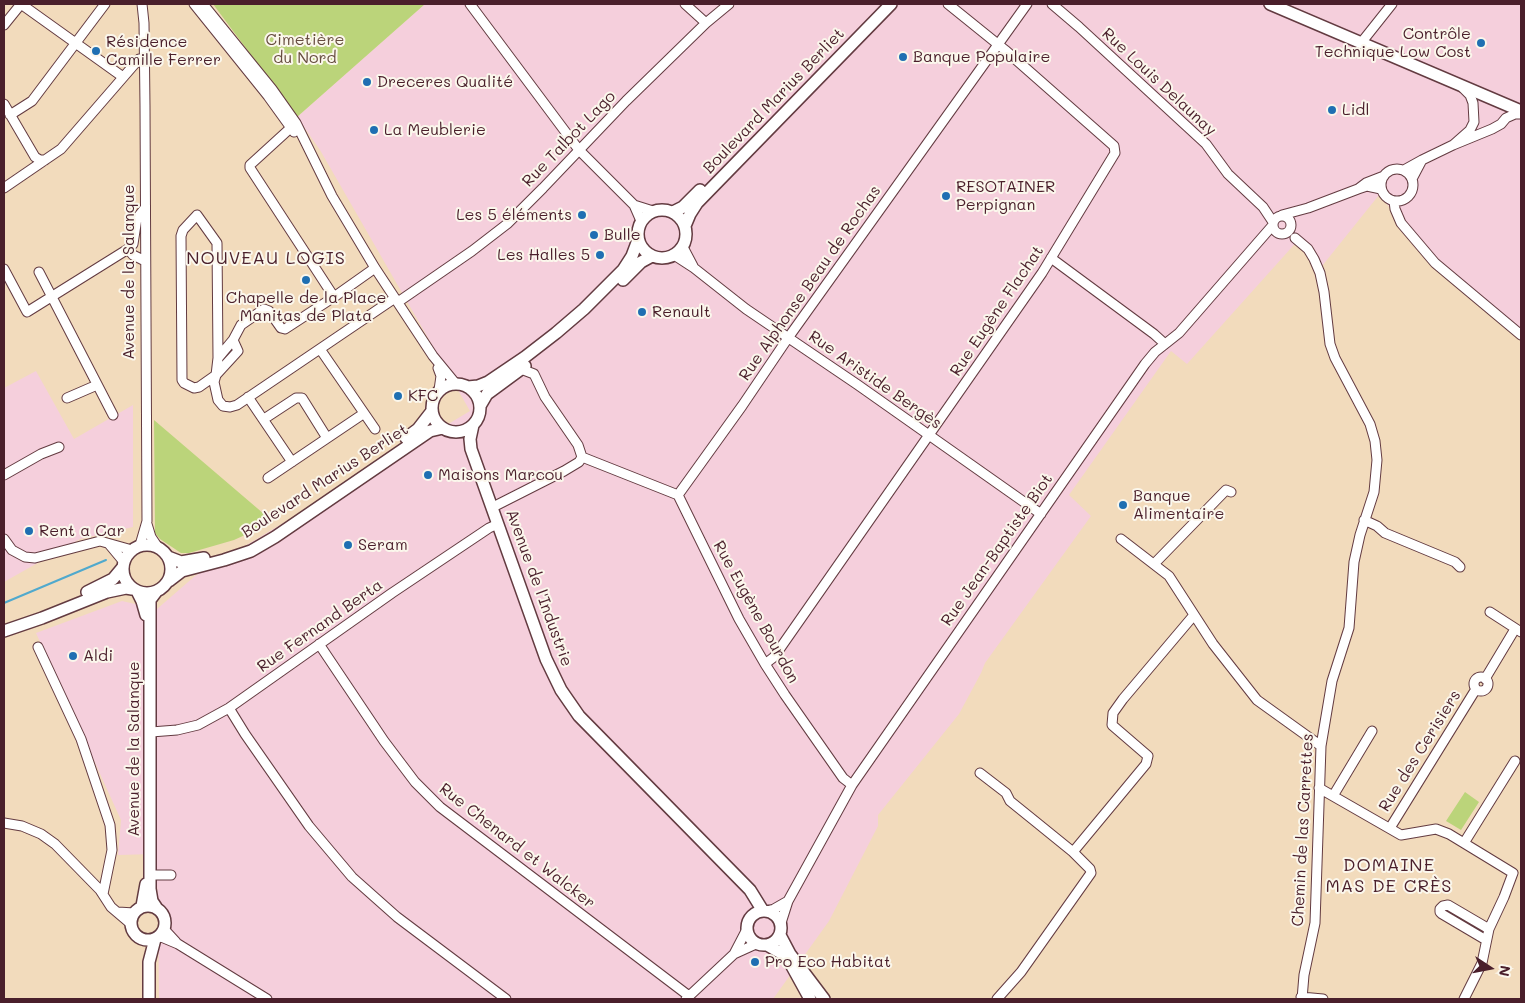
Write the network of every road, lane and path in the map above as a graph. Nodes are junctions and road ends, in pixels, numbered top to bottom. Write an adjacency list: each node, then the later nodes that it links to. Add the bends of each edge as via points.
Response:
1 (21, 4): 19 (street); 21 (street)
2 (105, 4): 21 (street)
3 (142, 4): 17 (street, Avenue de la Salanque)
4 (146, 4): 17 (street, Avenue de la Salanque)
5 (194, 4): 24 (street)
6 (203, 4): 24 (street)
7 (470, 4): 37 (street)
8 (685, 4): 18 (street)
9 (729, 4): 18 (street, Rue Talbot Lago)
10 (880, 4): 51 (main road, Boulevard Marius Berliet, via 689,201)
11 (891, 4): 55 (main road, Boulevard Marius Berliet, via 698,203)
12 (948, 4): 22 (street, Rue Eugène Flachat)
13 (1026, 4): 22 (street, Rue Alphonse Beau de Rochas)
14 (1052, 4): 53 (street, Rue Louis Delaunay, via 1206,144 1228,174)
15 (1270, 4): 20 (main road)
16 (1392, 4): 20 (street)
17 (144, 23): 23 (street, Avenue de la Salanque)
18 (706, 23): 37 (street, Rue Talbot Lago)
19 (4, 25)
20 (1362, 43): 26 (main road)
21 (75, 44): 25 (street); 32 (street, via 32,100)
22 (998, 45): 63 (street, Rue Eugène Flachat, via 1114,146 1115,154); 75 (street, Rue Alphonse Beau de Rochas)
23 (144, 60): 25 (street, via 138,60); 48 (street, Avenue de la Salanque)
24 (253, 71): 34 (street)
25 (122, 77): 38 (street, via 68,142)
26 (1463, 87): 27 (main road); 30 (street, via 1470,95)
27 (1484, 96): 29 (main road); 30 (street, via 1476,104)
28 (4, 104): 32 (street)
29 (1505, 104): 31 (main road); 33 (street)
30 (1474, 112): 35 (street, via 1478,121); 36 (street, via 1470,130)
31 (1521, 113): 33 (street)
32 (10, 115): 38 (street, via 35,157)
33 (1506, 118): 35 (street)
34 (293, 125): 65 (street); 70 (street, via 250,168)
35 (1492, 129): 36 (street)
36 (1453, 145): 39 (street)
37 (579, 150): 47 (street); 71 (street, Rue Talbot Lago, via 506,224 472,251)
38 (45, 160): 43 (street)
39 (1422, 160): 40 (street); 42 (street)
40 (1404, 170): 41 (street, via 1394,169); 42 (street)
41 (1384, 176): 44 (street); 45 (street)
42 (1412, 179): 46 (street, via 1414,188 1411,194)
43 (4, 188)
44 (1381, 188): 45 (street, via 1367,186); 46 (street, via 1388,199)
45 (1358, 189): 49 (street)
46 (1399, 201): 73 (street, via 1395,208 1401,223 1442,270)
47 (634, 204): 50 (street); 52 (street)
48 (146, 208): 58 (street, Avenue de la Salanque); 59 (street, via 137,218)
49 (1308, 208): 53 (street); 54 (street, Rue Jean-Baptiste Biot, via 1296,216)
50 (653, 211): 51 (main road); 52 (main road)
51 (673, 212): 55 (main road)
52 (641, 221): 57 (main road)
53 (1278, 224): 54 (street, Rue Jean-Baptiste Biot, via 1288,232); 54 (street, via 1288,217); 56 (street, Chemin de las Carrettes); 76 (street, Rue Jean-Baptiste Biot, via 1179,333)
54 (1291, 225): 56 (street, Chemin de las Carrettes)
55 (686, 226): 60 (main road)
56 (1295, 238): 109 (street, Chemin de las Carrettes, via 1311,254 1320,274 1330,344 1370,424 1375,441 1377,475)
57 (638, 240): 61 (main road); 84 (main road, via 623,270 584,309 488,382)
58 (145, 244): 59 (street); 64 (street, Avenue de la Salanque)
59 (130, 246): 64 (street, via 133,255); 69 (street)
60 (683, 247): 62 (main road); 66 (street, Rue Aristide Bergès)
61 (652, 256): 62 (main road); 80 (main road, via 640,262 563,337)
62 (674, 256): 66 (street, Rue Aristide Bergès)
63 (1051, 258): 76 (street); 97 (street, Rue Eugène Flachat)
64 (145, 261): 110 (street, Avenue de la Salanque)
65 (376, 268): 70 (street); 71 (street)
66 (694, 268): 75 (street, Rue Aristide Bergès)
67 (4, 269): 69 (street, via 27,312)
68 (39, 272): 69 (street)
69 (52, 296): 83 (street)
70 (334, 297): 74 (street, via 285,329 269,310 264,310 241,325)
71 (396, 300): 77 (street, Rue Talbot Lago); 78 (street)
72 (218, 334): 74 (street); 79 (street); 81 (street, via 217,243 197,215 180,236 182,380 194,388)
73 (1521, 335)
74 (235, 337): 79 (street); 81 (street, via 238,351)
75 (788, 338): 97 (street, Rue Aristide Bergès); 106 (street, Rue Alphonse Beau de Rochas)
76 (1165, 344): 108 (street, Rue Jean-Baptiste Biot, via 1145,364)
77 (320, 349): 86 (street, Rue Talbot Lago); 90 (street)
78 (433, 356): 82 (street); 85 (street, via 442,376)
79 (218, 358): 81 (street)
80 (521, 369): 88 (main road, via 488,394); 101 (street, via 534,374 545,397 578,445)
81 (216, 375): 86 (street, Rue Talbot Lago, via 214,382 218,400 223,406 230,407)
82 (456, 384): 84 (main road); 85 (main road)
83 (97, 385): 87 (street); 91 (street)
84 (468, 387): 88 (main road, via 478,398)
85 (439, 390): 89 (main road, via 433,400)
86 (248, 397): 92 (street)
87 (67, 398)
88 (480, 406): 93 (main road)
89 (432, 411): 94 (main road); 117 (main road, Boulevard Marius Berliet, via 413,434 260,538 198,560 181,562)
90 (363, 414): 95 (street); 98 (street)
91 (113, 415)
92 (264, 419): 98 (street, via 296,398 302,398); 102 (street)
93 (473, 425): 96 (main road, via 464,431); 100 (main road, Avenue de l'Industrie)
94 (443, 428): 96 (main road); 121 (main road, Boulevard Marius Berliet, via 430,431 251,551 182,571)
95 (374, 429)
96 (454, 432): 100 (main road, Avenue de l'Industrie, via 462,436)
97 (929, 436): 108 (street, Rue Aristide Bergès); 131 (street, Rue Eugène Flachat, via 774,657)
98 (327, 438): 102 (street)
99 (59, 447): 103 (street)
100 (471, 448): 107 (main road, Avenue de l'Industrie)
101 (582, 457): 106 (street); 107 (street, via 564,471)
102 (292, 462): 104 (street)
103 (4, 475)
104 (268, 478)
105 (1231, 492): 119 (street, via 1226,490)
106 (678, 496): 131 (street, Rue Eugène Bourdon)
107 (493, 507): 111 (main road, Avenue de l'Industrie)
108 (1041, 514): 138 (street, Rue Jean-Baptiste Biot)
109 (1364, 520): 120 (street); 135 (street, Chemin de las Carrettes, via 1354,562 1349,628 1332,681)
110 (146, 521): 115 (street, Avenue de la Salanque); 116 (street, Avenue de la Salanque)
111 (498, 524): 129 (street, Rue Fernand Berta); 147 (main road, Avenue de l'Industrie, via 546,659 561,690 579,716)
112 (4, 539): 114 (street, via 12,550 25,558 100,541)
113 (1121, 539): 119 (street)
114 (109, 544): 116 (street); 118 (street)
115 (157, 546): 116 (main road, via 146,544); 117 (main road)
116 (136, 548): 118 (main road)
117 (168, 557): 121 (main road, via 172,573)
118 (123, 564): 122 (main road, via 123,575); 126 (main road, via 113,579 102,586)
119 (1154, 564): 125 (street, via 1175,583)
120 (1460, 567)
121 (169, 581): 123 (main road)
122 (135, 590): 123 (main road, via 150,594); 128 (main road, via 126,588 107,592); 152 (main road, Avenue de la Salanque, via 145,609 146,624 146,889)
123 (156, 592): 133 (main road, Avenue de la Salanque, via 150,600)
124 (1490, 612): 127 (street)
125 (1194, 615): 135 (street, via 1257,700); 144 (street, via 1113,713 1112,725 1148,756 1146,764)
126 (4, 623)
127 (1518, 630): 142 (street, Rue des Cerisiers, via 1485,679 1476,679 1476,689)
128 (4, 631)
129 (319, 644): 132 (street, Rue Fernand Berta); 164 (street, Rue Chenard et Walcker, via 400,762 440,807)
130 (38, 648): 148 (street, via 81,739 110,825 112,850)
131 (765, 664): 138 (street, Rue Eugène Bourdon, via 843,778)
132 (229, 708): 133 (street, Rue Fernand Berta, via 198,725); 168 (street, via 310,826 352,877 397,917)
133 (151, 732): 145 (main road, Avenue de la Salanque)
134 (1372, 732): 140 (street)
135 (1321, 746): 139 (street, Chemin de las Carrettes)
136 (1515, 761): 143 (street, via 1509,778)
137 (980, 773): 144 (street)
138 (852, 785): 149 (street, Rue Jean-Baptiste Biot)
139 (1319, 788): 140 (street); 165 (street, Chemin de las Carrettes, via 1315,923)
140 (1333, 796): 142 (street)
141 (4, 823): 148 (street, via 22,826 56,844)
142 (1390, 828): 143 (street, via 1401,835 1436,829)
143 (1464, 843): 156 (street, via 1512,873)
144 (1073, 852): 171 (street, via 1091,873 1021,972)
145 (150, 875): 146 (street); 150 (main road, Avenue de la Salanque, via 152,901)
146 (171, 875)
147 (739, 879): 151 (main road, Avenue de l'Industrie); 153 (main road, Avenue de l'Industrie, via 751,901)
148 (103, 894): 152 (street, via 118,912)
149 (788, 901): 151 (street); 154 (street, Rue Jean-Baptiste Biot)
150 (156, 907): 152 (main road, via 151,906); 157 (main road, via 165,919)
151 (765, 911): 153 (main road, via 756,912); 154 (main road, via 778,917)
152 (136, 914): 159 (main road, via 134,932)
153 (751, 917): 155 (main road)
154 (781, 923): 158 (main road)
155 (747, 928): 161 (main road, via 751,940); 162 (street)
156 (1488, 929): 160 (street); 160 (street, via 1448,905 1440,909)
157 (160, 934): 159 (main road, via 145,940); 163 (main road); 167 (street)
158 (780, 936): 161 (main road, via 772,944); 170 (main road, via 797,965)
159 (140, 938): 163 (main road)
160 (1486, 940): 173 (street, via 1482,963)
161 (762, 945): 162 (street); 169 (main road, via 788,959)
162 (734, 954): 164 (street)
163 (149, 962): 166 (main road)
164 (687, 998)
165 (1302, 998): 172 (street)
166 (149, 999)
167 (267, 999)
168 (506, 999)
169 (810, 999)
170 (824, 999)
171 (997, 999)
172 (1323, 999)
173 (1464, 999)

